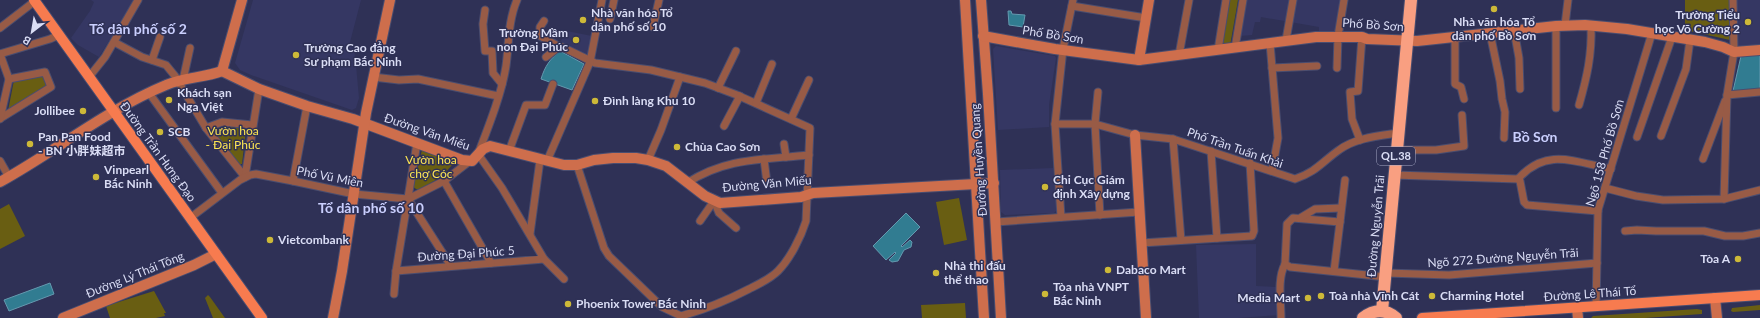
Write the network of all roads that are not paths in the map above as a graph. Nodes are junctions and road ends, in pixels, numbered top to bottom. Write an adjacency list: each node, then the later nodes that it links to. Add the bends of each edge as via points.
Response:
1 (35, 0): 28 (street); 34 (main road, Đường Trần Hưng Đạo)
2 (138, 0): 43 (street)
3 (242, 0): 63 (street)
4 (390, 0): 65 (street)
5 (517, 0): 70 (street, via 511,20)
6 (602, 0): 58 (street)
7 (614, 0): 23 (street)
8 (658, 0): 27 (street)
9 (965, 0): 30 (street, Đường Huyền Quang)
10 (981, 0): 31 (street, Đường Huyền Quang)
11 (1149, 0): 22 (street)
12 (1189, 0): 54 (street)
13 (1226, 0): 49 (street)
14 (1243, 0): 47 (street)
15 (1293, 0): 40 (street)
16 (1344, 0): 35 (street)
17 (1411, 0): 42 (highway, Đường Nguyễn Trãi / QL.38)
18 (1568, 0): 25 (street)
19 (1733, 0): 52 (street)
20 (1072, 3): 22 (street); 48 (street)
21 (485, 10): 70 (street, via 485,50 492,51 493,73)
22 (1146, 18): 57 (street)
23 (610, 19)
24 (544, 21): 45 (street, via 540,27 540,36)
25 (1560, 26): 26 (street, Phố Bồ Sơn); 29 (street, Phố Bồ Sơn); 87 (street)
26 (1592, 26): 33 (street, Phố Bồ Sơn); 85 (street, via 1589,73)
27 (653, 27)
28 (0, 28)
29 (1514, 30): 32 (street, Phố Bồ Sơn); 74 (street, via 1519,58)
30 (967, 31): 31 (street, Phố Bồ Sơn); 78 (street, Đường Huyền Quang)
31 (983, 33): 48 (street, Phố Bồ Sơn); 79 (street, Đường Huyền Quang)
32 (1490, 33): 39 (street, Phố Bồ Sơn); 102 (street, via 1505,112)
33 (1652, 33): 38 (street, Phố Bồ Sơn); 121 (street, Ngõ 158 Phố Bồ Sơn)
34 (59, 35): 53 (street); 64 (main road, Đường Trần Hưng Đạo)
35 (1338, 36): 36 (street, Phố Bồ Sơn); 40 (street, Phố Bồ Sơn); 62 (street)
36 (1362, 36): 42 (street, Phố Bồ Sơn, via 1367,39); 104 (street, via 1358,91 1350,92 1352,119)
37 (160, 37): 56 (street)
38 (1672, 37): 41 (street, Phố Bồ Sơn); 101 (street)
39 (1455, 38): 42 (street, Phố Bồ Sơn); 83 (street, via 1455,84 1463,89)
40 (1286, 40): 44 (street, Phố Bồ Sơn)
41 (1690, 40): 52 (street, Phố Bồ Sơn); 100 (street, via 1686,69)
42 (1407, 41): 98 (highway, Đường Nguyễn Trãi / QL.38)
43 (114, 42): 56 (street); 64 (street)
44 (1270, 43): 47 (street, Phố Bồ Sơn); 61 (street)
45 (558, 46): 55 (street); 58 (street)
46 (190, 48): 68 (street)
47 (1235, 48): 49 (street, Phố Bồ Sơn)
48 (1063, 49): 57 (street, Phố Bồ Sơn); 93 (street)
49 (1218, 50): 54 (street, Phố Bồ Sơn)
50 (1760, 50): 52 (street, Phố Bồ Sơn)
51 (736, 51): 72 (street)
52 (1734, 52): 80 (street)
53 (0, 54): 67 (street)
54 (1179, 55): 57 (street, Phố Bồ Sơn)
55 (546, 57)
56 (152, 60): 68 (street, via 166,65)
57 (1139, 60)
58 (590, 62): 66 (street, via 651,70); 115 (street)
59 (772, 64): 84 (street)
60 (1317, 66): 61 (street)
61 (1272, 68): 122 (street, via 1278,138)
62 (1337, 68)
63 (222, 71): 68 (street); 73 (street, Đường Văn Miếu)
64 (89, 77): 88 (main road, Đường Trần Hưng Đạo)
65 (373, 77): 81 (street, via 418,79); 92 (street)
66 (680, 77): 72 (street); 116 (street)
67 (9, 79): 90 (street); 90 (street, via 45,72 51,87)
68 (181, 80): 77 (street); 97 (street)
69 (809, 80): 91 (street)
70 (502, 84): 81 (street)
71 (553, 84): 108 (street, via 545,106 526,105)
72 (718, 88): 82 (street)
73 (259, 89): 86 (street, Đường Văn Miếu); 95 (street)
74 (1520, 89)
75 (1098, 92): 94 (street)
76 (1760, 92): 80 (street)
77 (149, 93): 88 (street); 137 (street)
78 (970, 94): 79 (street); 134 (street, Đường Huyền Quang)
79 (988, 94): 133 (street, Đường Huyền Quang)
80 (1728, 95): 114 (street); 141 (street)
81 (498, 96): 110 (street)
82 (740, 96): 84 (street); 96 (street)
83 (1464, 99)
84 (756, 103): 91 (street)
85 (1580, 105)
86 (307, 106): 92 (street, Đường Văn Miếu, via 354,118); 128 (street)
87 (1556, 108)
88 (113, 111): 124 (street); 148 (main road, Đường Trần Hưng Đạo)
89 (1462, 115): 107 (street, via 1464,146 1436,150)
90 (0, 118)
91 (791, 119): 111 (street, via 810,128)
92 (364, 124): 105 (street, Đường Văn Miếu); 138 (street)
93 (1055, 124): 94 (street, Phố Trần Tuấn Khải); 147 (street)
94 (1095, 124): 99 (street, Phố Trần Tuấn Khải); 146 (street)
95 (252, 125): 97 (street, via 222,122); 125 (street)
96 (724, 126)
97 (206, 128): 125 (street)
98 (1398, 133): 104 (street, Phố Trần Tuấn Khải); 107 (highway, Đường Nguyễn Trãi / QL.38)
99 (1135, 135): 103 (street, Phố Trần Tuấn Khải); 145 (street)
100 (1661, 136)
101 (1638, 137)
102 (1504, 138)
103 (1173, 139): 109 (street, Phố Trần Tuấn Khải); 158 (street)
104 (1360, 140): 122 (street, Phố Trần Tuấn Khải, via 1339,149 1319,167 1295,179)
105 (417, 143): 118 (street, Đường Văn Miếu); 140 (street, Đường Đại Phúc 5)
106 (784, 144): 112 (street)
107 (1396, 150): 123 (highway, Đường Nguyễn Trãi / QL.38)
108 (509, 151): 110 (street, Đường Văn Miếu, via 487,146); 115 (street, Đường Văn Miếu)
109 (1211, 151): 119 (street, Phố Trần Tuấn Khải); 157 (street)
110 (478, 154): 118 (street, Đường Văn Miếu); 156 (street)
111 (809, 155): 112 (street); 139 (street)
112 (786, 157): 113 (street)
113 (764, 159): 131 (street, via 728,164 703,173); 132 (street)
114 (1703, 159)
115 (544, 160): 120 (street, Đường Văn Miếu); 156 (street)
116 (648, 160): 120 (street, Đường Văn Miếu, via 613,158); 131 (street, Đường Văn Miếu, via 666,166)
117 (0, 161): 124 (street)
118 (470, 161): 129 (street)
119 (1250, 163): 122 (street, Phố Trần Tuấn Khải); 157 (street, via 1254,233 1250,237)
120 (577, 165): 178 (street, via 604,248 609,256 662,307)
121 (1611, 169): 126 (street, via 1565,160 1547,160 1532,167); 135 (street, Ngõ 158 Phố Bồ Sơn)
122 (1272, 170)
123 (1394, 175): 126 (street); 170 (highway, Đường Nguyễn Trãi / QL.38)
124 (9, 177): 130 (street)
125 (245, 177): 128 (street, Phố Vũ Miên, via 256,174); 137 (street)
126 (1518, 179): 144 (street, via 1527,205)
127 (1345, 180): 143 (street)
128 (293, 181): 138 (street, Phố Vũ Miên)
129 (444, 181): 140 (street); 164 (street)
130 (0, 182)
131 (687, 183): 142 (street, Đường Văn Miếu)
132 (767, 183)
133 (994, 183): 134 (street, Đường Văn Miếu); 151 (street, Đường Huyền Quang)
134 (976, 184): 139 (street, Đường Văn Miếu, via 813,193); 163 (street, Đường Huyền Quang)
135 (1605, 188): 141 (street, via 1663,200); 144 (street, Ngõ 158 Phố Bồ Sơn)
136 (1760, 190): 141 (street)
137 (222, 193): 148 (street)
138 (354, 194): 140 (street, Phố Vũ Miên); 181 (street)
139 (807, 196): 142 (street, Đường Văn Miếu); 178 (street, via 804,228 778,271 763,282 719,304)
140 (408, 199): 167 (street); 168 (street, Đường Đại Phúc 5)
141 (1724, 199)
142 (714, 201): 150 (street); 153 (street, via 719,213)
143 (1342, 208): 149 (street, via 1315,209); 152 (street)
144 (1598, 211): 165 (street, Ngõ 158 Phố Bồ Sơn)
145 (1139, 212): 146 (street); 159 (street)
146 (1100, 215): 147 (street)
147 (1061, 217): 151 (street)
148 (190, 218): 160 (main road, Đường Trần Hưng Đạo)
149 (1300, 218): 152 (street); 166 (street, via 1291,218 1287,224)
150 (700, 221)
151 (996, 222): 162 (street, Đường Huyền Quang)
152 (1340, 222): 169 (street)
153 (736, 228)
154 (1625, 231): 155 (street, via 1704,231 1731,236)
155 (1760, 233)
156 (530, 234): 161 (street)
157 (1217, 238): 158 (street)
158 (1181, 240): 159 (street)
159 (1141, 243): 184 (street)
160 (216, 254): 179 (street, Đường Lý Thái Tông); 180 (main road, Đường Trần Hưng Đạo)
161 (544, 259): 164 (street, Đường Đại Phúc 5); 171 (street)
162 (999, 261): 163 (street); 183 (street, Đường Huyền Quang)
163 (981, 262): 182 (street, Đường Huyền Quang)
164 (491, 263): 167 (street, Đường Đại Phúc 5)
165 (1597, 263): 170 (street, Ngõ 272 Đường Nguyễn Trãi, via 1449,275); 175 (street, Ngõ 158 Phố Bồ Sơn)
166 (1285, 264): 169 (street, Ngõ 272 Đường Nguyễn Trãi, via 1290,267); 185 (street, via 1281,283)
167 (451, 266): 168 (street, Đường Đại Phúc 5)
168 (396, 271): 172 (street)
169 (1334, 271): 170 (street, Ngõ 272 Đường Nguyễn Trãi)
170 (1386, 275): 176 (highway, Đường Nguyễn Trãi / QL.38)
171 (564, 279)
172 (394, 294)
173 (1760, 295): 174 (main road, Đường Lê Thái Tổ)
174 (1715, 298): 175 (main road, Đường Lê Thái Tổ); 189 (street)
175 (1596, 307): 177 (main road, Đường Lê Thái Tổ)
176 (1382, 311): 186 (highway, via 1372,312); 187 (highway)
177 (1577, 313): 188 (main road, Đường Lê Thái Tổ)
178 (682, 317)
179 (63, 318)
180 (262, 318)
181 (333, 318)
182 (984, 318)
183 (1001, 318)
184 (1146, 318)
185 (1281, 318)
186 (1363, 318)
187 (1396, 318)
188 (1422, 318)
189 (1716, 318)

